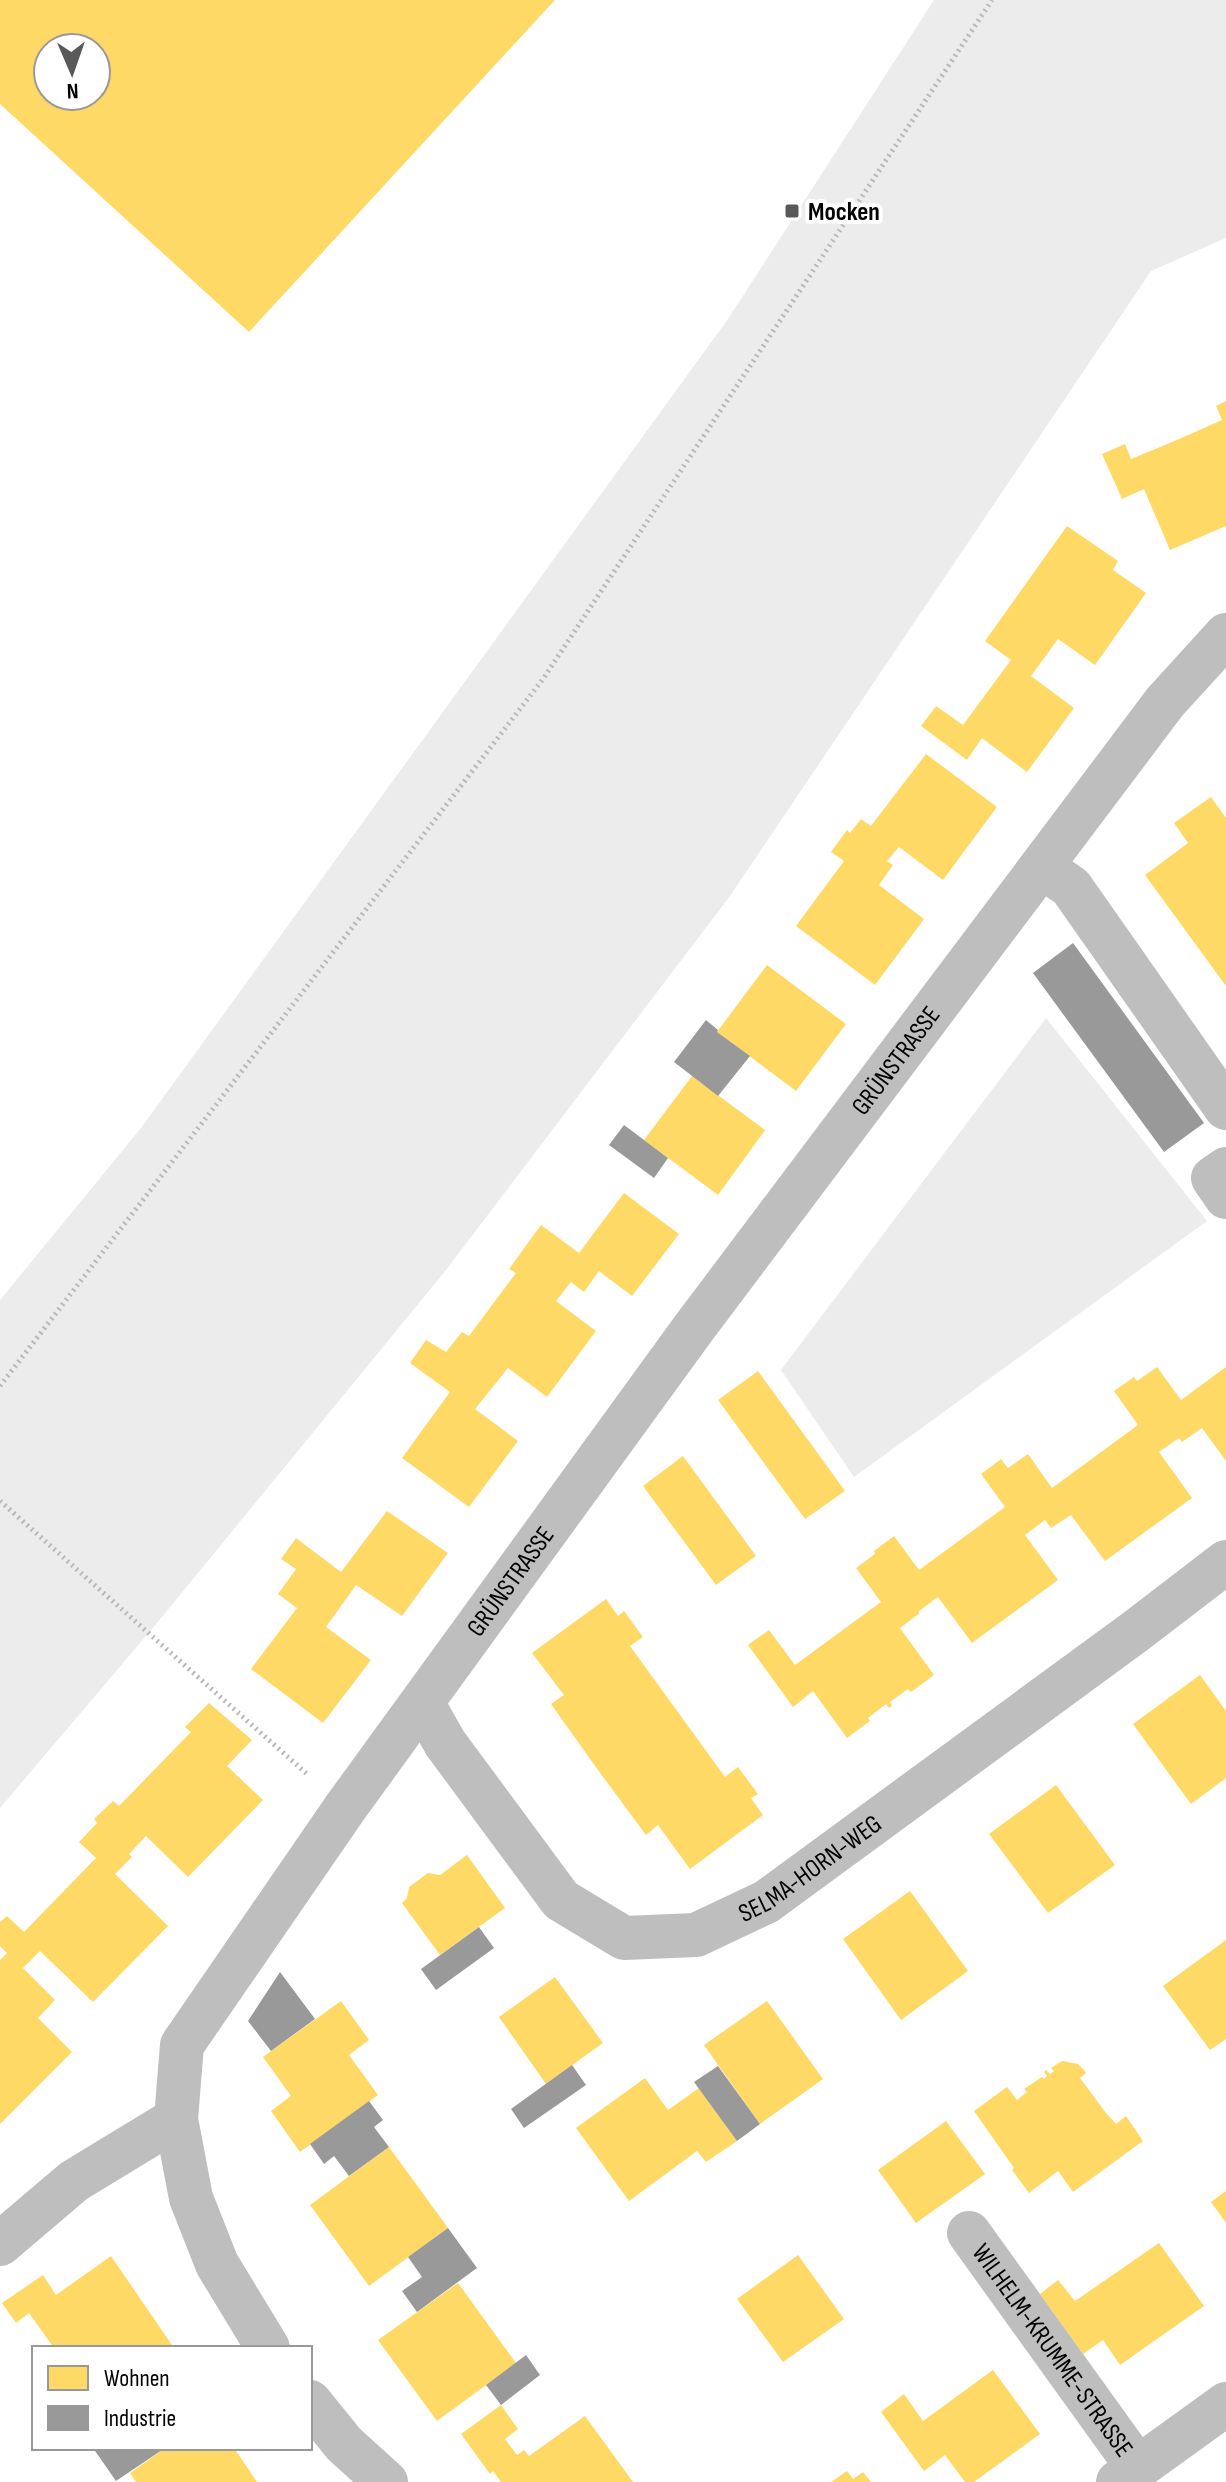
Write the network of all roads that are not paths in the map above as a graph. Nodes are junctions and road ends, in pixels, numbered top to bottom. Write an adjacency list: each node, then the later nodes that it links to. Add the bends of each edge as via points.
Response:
1 (1226, 635): 2 (street, GRÜNSTRASSE, via 1165,702)
2 (1042, 867): 3 (street, via 1071,887); 5 (street, GRÜNSTRASSE, via 693,1329)
3 (1226, 1108)
4 (1226, 1562): 5 (street, SELMA-HORN-WEG, via 766,1902 696,1935 624,1938 561,1900 445,1743)
5 (423, 1704): 6 (street, GRÜNSTRASSE, via 182,2045)
6 (176, 2119): 8 (street, via 74,2181); 9 (street, GRÜNSTRASSE, via 191,2198 217,2264)
7 (969, 2233): 12 (street, WILHELM-KRUMME-STRASSE)
8 (0, 2244)
9 (267, 2346)
10 (312, 2404): 13 (street, via 344,2444)
11 (1226, 2404): 12 (street, WILHELM-KRUMME-STRASSE)
12 (1128, 2475)
13 (386, 2482)

